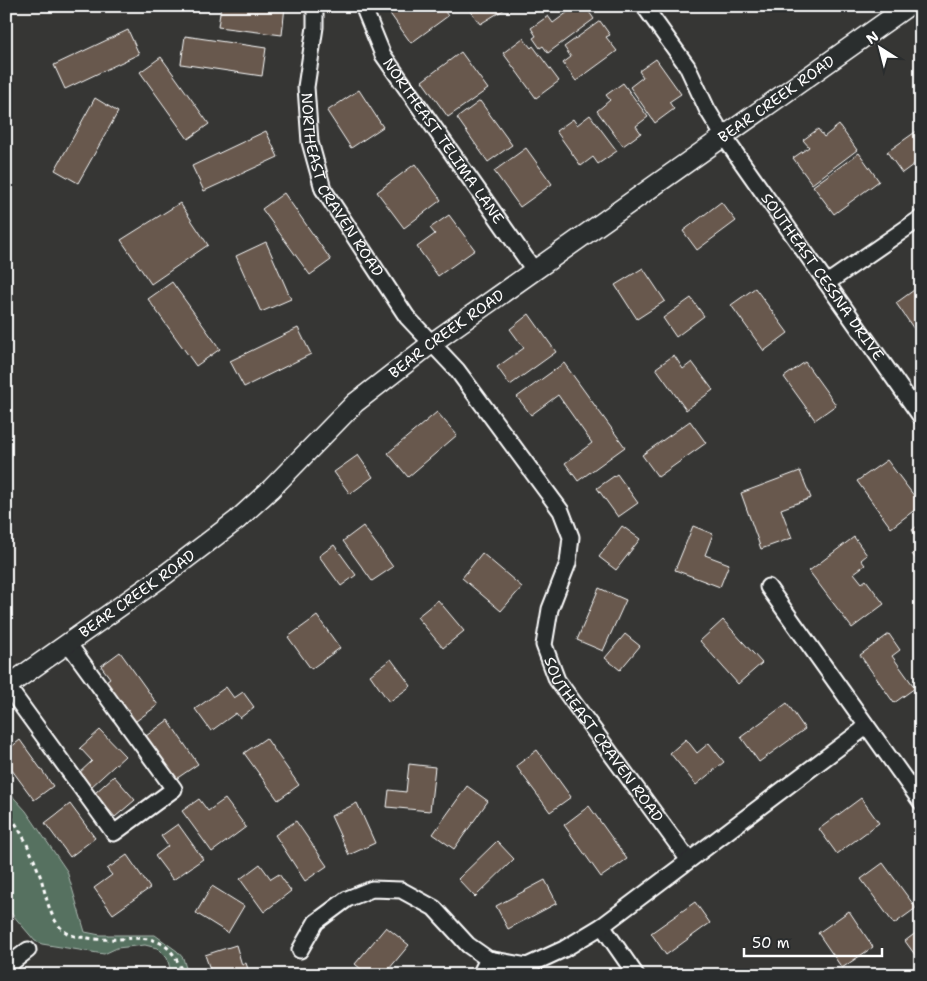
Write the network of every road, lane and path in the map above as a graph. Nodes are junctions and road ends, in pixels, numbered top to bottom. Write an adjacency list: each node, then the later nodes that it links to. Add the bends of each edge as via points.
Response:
1 (315, 6): 9 (street, NORTHEAST CRAVEN ROAD, via 306,87 310,142 323,189 407,317)
2 (363, 6): 7 (street, NORTHEAST TELIMA LANE, via 384,55)
3 (644, 6): 5 (street, SOUTHEAST CESSNA DRIVE, via 687,66)
4 (908, 6): 5 (street, BEAR CREEK ROAD)
5 (724, 137): 7 (street, BEAR CREEK ROAD); 8 (street, SOUTHEAST CESSNA DRIVE)
6 (921, 218): 8 (street)
7 (534, 270): 9 (street, BEAR CREEK ROAD)
8 (827, 283): 10 (street, SOUTHEAST CESSNA DRIVE)
9 (432, 343): 12 (street, BEAR CREEK ROAD, via 355,404 237,520); 17 (street, SOUTHEAST CRAVEN ROAD, via 457,370 561,511 571,537 568,563 550,609 544,645 557,680)
10 (921, 417)
11 (768, 587): 14 (street)
12 (68, 643): 13 (street, BEAR CREEK ROAD); 13 (street, via 174,789 114,833)
13 (7, 687)
14 (866, 726): 15 (street); 17 (street)
15 (921, 802)
16 (6, 810): 23 (path, via 26,842 57,924 70,935 91,939 145,937 158,940 178,961)
17 (688, 859): 18 (street)
18 (602, 926): 21 (street, via 527,966); 25 (street)
19 (28, 950): 22 (street)
20 (300, 950): 21 (street, via 316,922 347,899 372,889 401,890 434,908 468,945)
21 (488, 959): 24 (street)
22 (6, 967)
23 (183, 975)
24 (480, 975)
25 (636, 975)

